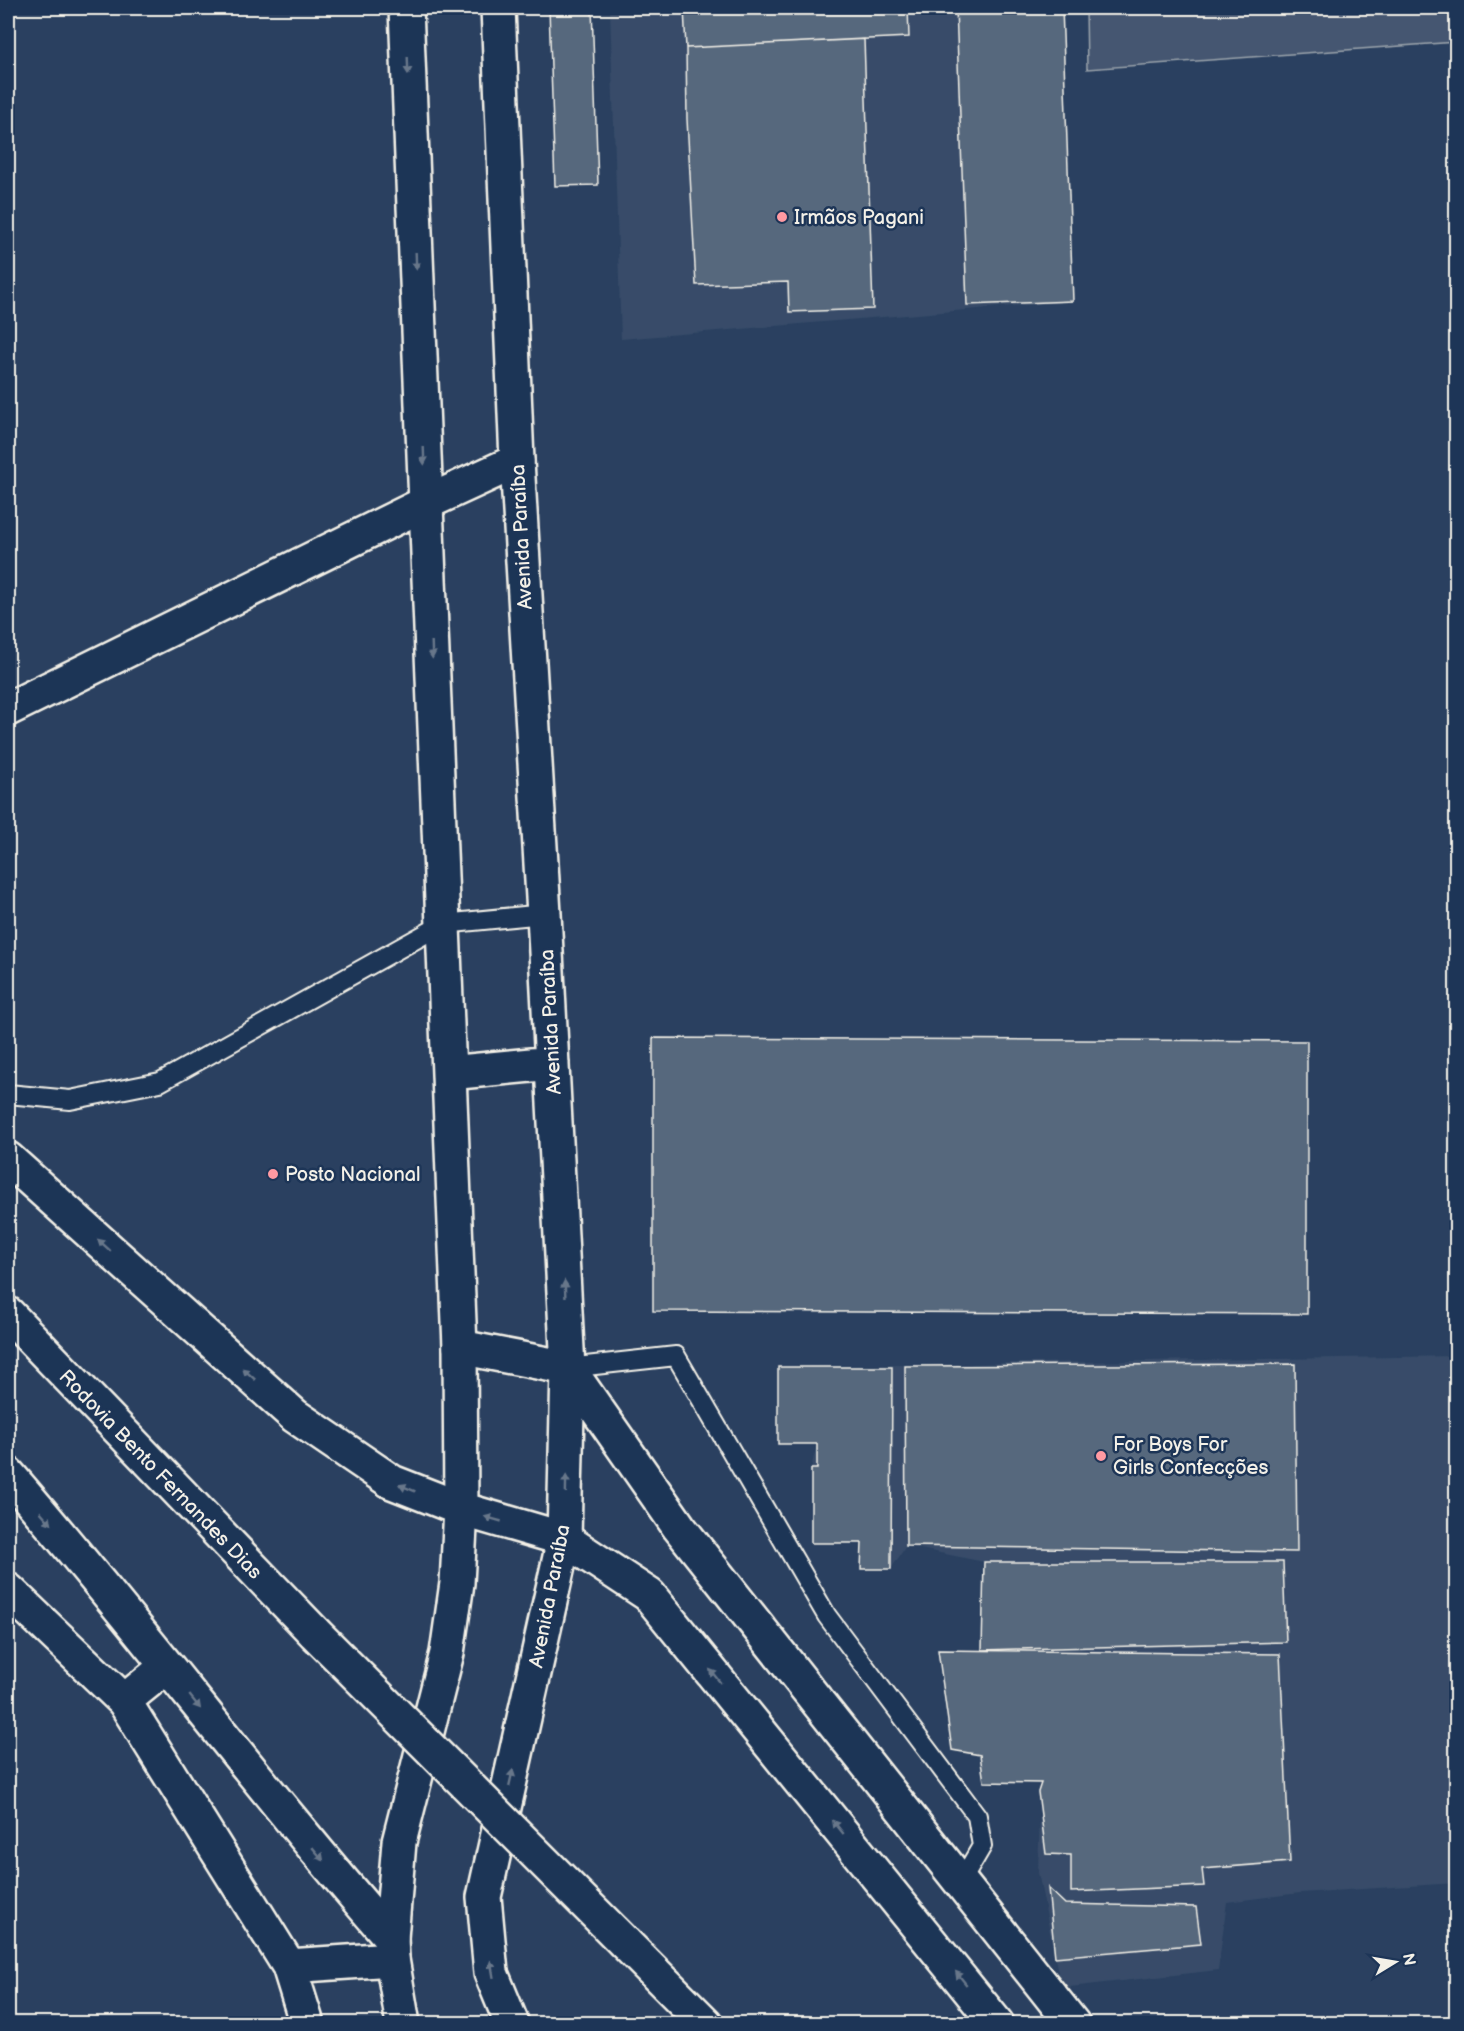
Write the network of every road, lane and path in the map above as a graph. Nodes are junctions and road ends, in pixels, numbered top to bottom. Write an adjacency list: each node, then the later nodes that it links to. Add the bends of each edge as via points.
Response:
1 (406, 8): 4 (main road, one-way to 4)
2 (498, 8): 3 (main road, Avenida Paraíba)
3 (517, 461): 4 (main road); 6 (main road, Avenida Paraíba)
4 (426, 503): 5 (main road); 7 (main road, one-way to 7)
5 (8, 709)
6 (544, 915): 7 (lane); 8 (main road, Avenida Paraíba)
7 (443, 924): 9 (main road); 10 (lane, via 160,1082 70,1100)
8 (552, 1064): 9 (main road); 14 (main road, Avenida Paraíba, one-way to 8)
9 (449, 1073): 13 (main road)
10 (8, 1094)
11 (8, 1159): 16 (main road, one-way to 11, via 392,1482 295,1416)
12 (8, 1314): 27 (main road, Rodovia Bento Fernandes Dias, bridge, via 315,1633)
13 (460, 1347): 14 (main road); 16 (main road)
14 (568, 1368): 17 (main road, Avenida Paraíba, one-way to 14); 21 (main road, via 679,1527); 21 (lane, via 676,1356 827,1616 977,1816 982,1846)
15 (8, 1474): 19 (main road, one-way to 19)
16 (461, 1509): 17 (main road, one-way to 16); 22 (main road, via 457,1583 447,1653 399,1842)
17 (564, 1539): 26 (main road, Avenida Paraíba, one-way to 17, via 491,1973 484,1897); 28 (main road, one-way to 17, via 649,1594)
18 (8, 1590): 20 (main road)
19 (166, 1666): 20 (main road); 22 (main road, one-way to 22)
20 (124, 1701): 23 (main road)
21 (961, 1882): 29 (main road)
22 (391, 1948): 23 (main road); 25 (main road)
23 (289, 1966): 24 (main road)
24 (307, 2024)
25 (403, 2024)
26 (512, 2024)
27 (706, 2024)
28 (998, 2024)
29 (1073, 2024)

